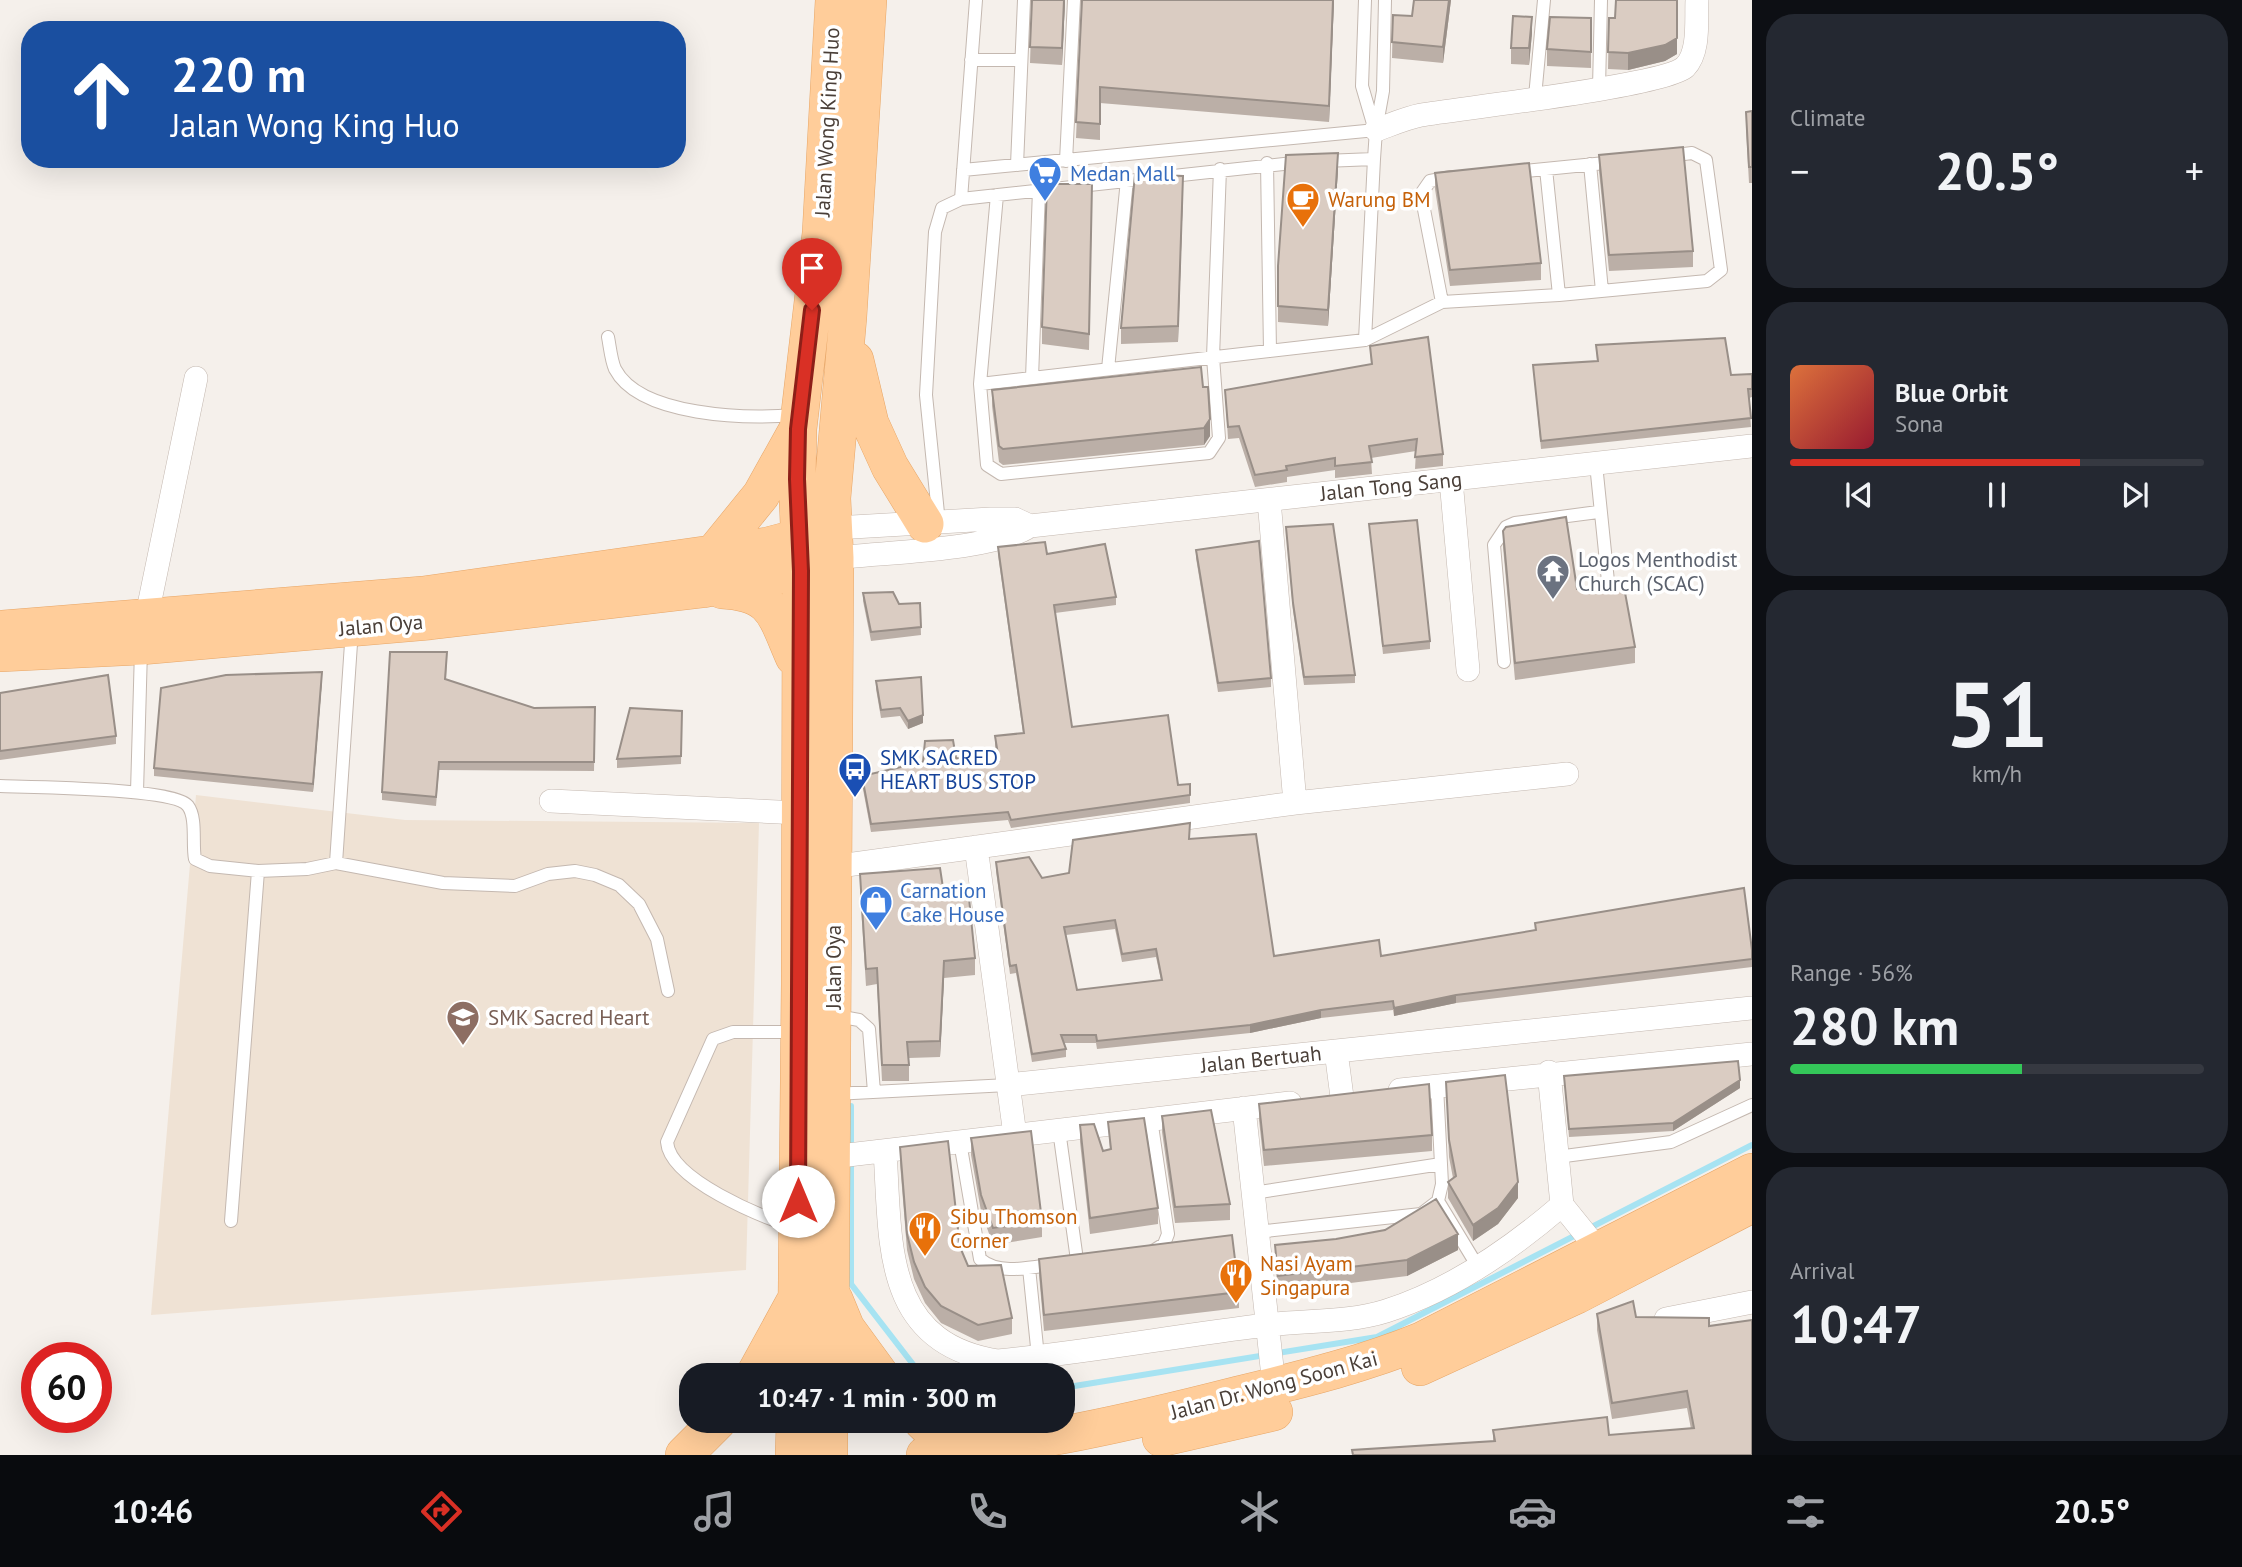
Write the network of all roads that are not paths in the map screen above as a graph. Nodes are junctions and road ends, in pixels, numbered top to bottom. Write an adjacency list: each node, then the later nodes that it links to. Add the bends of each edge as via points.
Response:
1 (834, 0): 44 (main road, Jalan Wong King Huo, via 821,233)
2 (868, 0): 35 (main road, Jalan Wong King Huo)
3 (976, 0): 11 (lane)
4 (1024, 0): 12 (lane)
5 (1074, 0): 19 (lane)
6 (1365, 0): 15 (lane, via 1362,86)
7 (1385, 0): 15 (lane, via 1383,91)
8 (1544, 0): 14 (lane)
9 (1601, 0): 13 (lane)
10 (1697, 0): 13 (street, via 1696,41 1686,66 1665,77)
11 (971, 60): 12 (lane); 25 (lane)
12 (1021, 60): 22 (lane)
13 (1598, 88): 14 (street)
14 (1535, 97): 15 (street, via 1417,116)
15 (1376, 130): 17 (lane); 19 (lane)
16 (1654, 157): 32 (lane, via 1692,153 1704,157 1721,270 1707,281)
17 (1374, 159): 20 (lane); 37 (lane)
18 (1628, 160): 21 (lane)
19 (1066, 161): 22 (lane)
20 (1267, 163): 23 (lane); 38 (lane)
21 (1590, 164): 24 (lane); 32 (lane)
22 (1017, 165): 25 (lane)
23 (1220, 169): 28 (lane); 39 (lane)
24 (1546, 169): 26 (lane); 33 (lane)
25 (963, 170): 31 (lane)
26 (1505, 173)
27 (1463, 176): 34 (lane, via 1435,178 1421,194)
28 (1127, 180): 29 (lane); 40 (lane)
29 (1039, 190): 30 (lane); 42 (lane)
30 (997, 195): 31 (lane); 43 (lane)
31 (961, 199): 50 (lane, via 942,208 935,232 926,395)
32 (1602, 291): 33 (lane)
33 (1559, 295): 34 (lane)
34 (1442, 302): 37 (lane)
35 (848, 317): 50 (main road, via 870,423 890,467); 52 (main road, Jalan Wong King Huo, via 832,498)
36 (608, 337): 44 (lane, via 615,368 635,391 655,400)
37 (1364, 340): 38 (lane)
38 (1270, 351): 39 (lane)
39 (1213, 357): 40 (lane); 43 (lane, via 1219,438 1209,453 1002,474 985,459)
40 (1108, 369): 42 (lane)
41 (196, 378): 59 (street)
42 (1032, 378): 43 (lane)
43 (980, 384)
44 (799, 421): 53 (main road, via 761,495); 54 (main road, Jalan Wong King Huo)
45 (1752, 446): 46 (street, Jalan Tong Sang)
46 (1595, 464): 47 (street, Jalan Tong Sang); 49 (lane)
47 (1451, 480): 48 (street, Jalan Tong Sang); 62 (street)
48 (1269, 500): 51 (street, Jalan Tong Sang); 68 (street)
49 (1598, 512): 56 (lane); 61 (lane, via 1514,523 1498,536 1494,545)
50 (932, 523): 51 (street, Jalan Tong Sang, via 1015,519); 52 (street, Jalan Tong Sang)
51 (1030, 526): 52 (street, Jalan Tong Sang, via 1017,535 982,542)
52 (835, 543): 54 (main road, Jalan Oya); 72 (main road, Jalan Oya)
53 (713, 554): 54 (main road, Jalan Oya, via 767,546); 59 (main road, Jalan Oya)
54 (800, 554): 55 (main road, Jalan Oya); 63 (main road, Jalan Oya)
55 (703, 589): 57 (main road, Jalan Oya); 63 (main road, via 743,591 765,600)
56 (1609, 591)
57 (352, 628): 59 (main road, Jalan Oya); 71 (lane)
58 (0, 629): 59 (main road, Jalan Oya)
59 (144, 631): 60 (main road, Jalan Oya); 66 (lane)
60 (0, 653)
61 (1504, 662)
62 (1468, 670)
63 (800, 671): 69 (main road, Jalan Oya)
64 (1567, 774): 68 (street)
65 (0, 786): 66 (lane)
66 (137, 792): 73 (lane, via 183,800 190,808 194,851 200,863)
67 (551, 801): 69 (street)
68 (1296, 803): 70 (street)
69 (800, 813): 77 (main road, Jalan Oya)
70 (976, 847): 72 (street); 81 (street)
71 (336, 863): 73 (lane); 74 (lane, via 443,883 515,886 548,874 595,875 619,885 639,904 657,939)
72 (832, 867): 76 (main road, Jalan Oya)
73 (258, 871): 100 (lane)
74 (668, 991)
75 (1752, 1008): 78 (street, Jalan Bertuah)
76 (833, 1016): 83 (lane, via 859,1020 869,1029); 84 (main road, Jalan Oya)
77 (799, 1032): 101 (main road, Jalan Oya); 101 (lane, via 733,1032 713,1039 667,1142 671,1158 724,1198)
78 (1336, 1051): 81 (street, Jalan Bertuah); 85 (street)
79 (1752, 1054): 80 (street)
80 (1549, 1072): 82 (street); 93 (street)
81 (1009, 1086): 83 (lane); 90 (street)
82 (1437, 1086): 85 (street); 94 (lane)
83 (874, 1092): 84 (lane)
84 (830, 1094): 92 (main road, Jalan Oya)
85 (1342, 1097): 87 (street)
86 (1752, 1105): 93 (lane, via 1662,1145)
87 (1244, 1108): 88 (street); 96 (street)
88 (1151, 1119): 89 (street); 104 (lane, via 1168,1234 1159,1248)
89 (1059, 1130): 90 (street); 106 (lane, via 1083,1260)
90 (1015, 1135): 91 (street)
91 (960, 1142): 92 (street); 106 (lane, via 980,1259 993,1268)
92 (856, 1154): 107 (main road, Jalan Oya); 111 (street, via 892,1254 898,1285 937,1337 968,1356 998,1361)
93 (1558, 1157): 99 (street)
94 (1441, 1164): 96 (lane); 97 (lane)
95 (1752, 1172): 103 (main road, Jalan Dr. Wong Soon Kai)
96 (1253, 1193): 102 (street)
97 (1438, 1201): 102 (lane, via 1421,1214); 105 (lane)
98 (1752, 1204): 124 (main road, Jalan Dr. Wong Soon Kai, via 1504,1331 1401,1375 1214,1428)
99 (1566, 1210): 103 (street); 105 (street)
100 (231, 1221)
101 (798, 1228): 107 (main road, Jalan Oya)
102 (1257, 1233): 110 (street)
103 (1594, 1245): 110 (main road, Jalan Dr. Wong Soon Kai, via 1423,1340 1376,1360)
104 (1142, 1253)
105 (1478, 1267): 110 (street, via 1389,1310)
106 (1029, 1268): 111 (lane)
107 (815, 1296): 112 (main road); 113 (main road, Jalan Oya); 114 (main road, Jalan Oya); 115 (main road)
108 (1752, 1302): 109 (street)
109 (1667, 1319)
110 (1270, 1353): 111 (street); 120 (main road, Jalan Dr. Wong Soon Kai, via 1159,1415 1039,1440)
111 (1038, 1357)
112 (764, 1363)
113 (799, 1363)
114 (828, 1363)
115 (872, 1363)
116 (706, 1433): 121 (main road)
117 (795, 1433): 122 (main road)
118 (830, 1433): 123 (main road)
119 (928, 1433): 120 (main road)
120 (939, 1454)
121 (684, 1455)
122 (794, 1455)
123 (829, 1455)
124 (1074, 1455)

